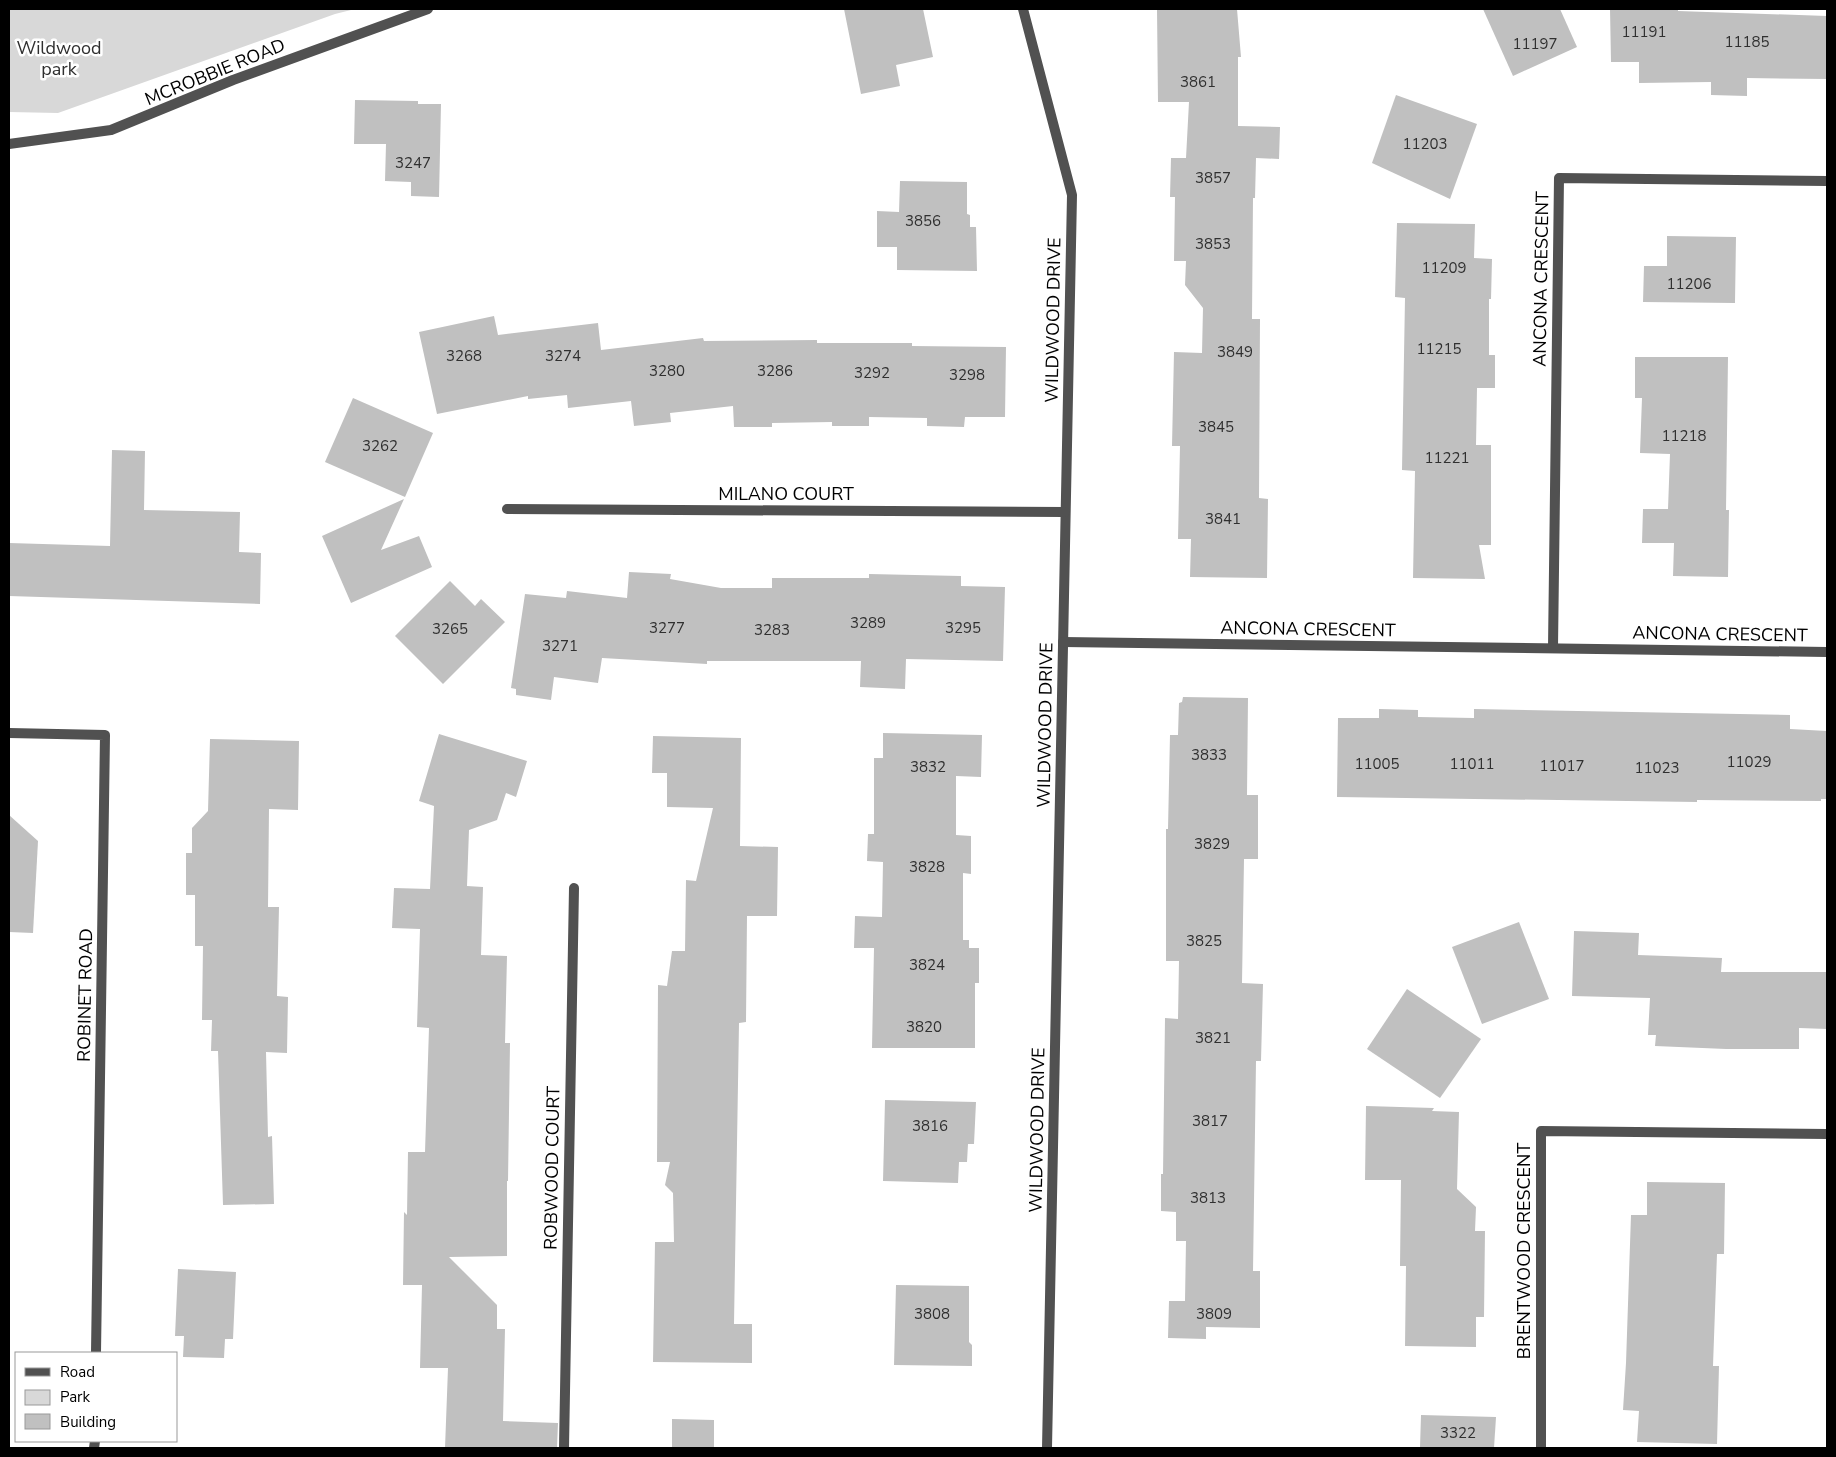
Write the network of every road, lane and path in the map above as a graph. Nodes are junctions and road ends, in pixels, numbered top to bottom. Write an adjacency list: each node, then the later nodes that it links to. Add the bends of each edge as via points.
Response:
1 (428, 9): 3 (street, MCROBBIE ROAD, via 232,80 112,130)
2 (1023, 9): 6 (street, WILDWOOD DRIVE, via 1072,194)
3 (9, 144)
4 (1827, 181): 8 (street, ANCONA CRESCENT, via 1559,178)
5 (507, 509): 6 (street, MILANO COURT)
6 (1066, 512): 7 (street, WILDWOOD DRIVE)
7 (1063, 642): 8 (street, ANCONA CRESCENT); 15 (street, WILDWOOD DRIVE)
8 (1553, 648): 9 (street, ANCONA CRESCENT)
9 (1827, 652)
10 (9, 733): 13 (street, ROBINET ROAD, via 105,734)
11 (574, 888): 14 (street, ROBWOOD COURT)
12 (1827, 1134): 16 (street, BRENTWOOD CRESCENT, via 1541,1130)
13 (96, 1352)
14 (564, 1448)
15 (1046, 1448)
16 (1541, 1448)

